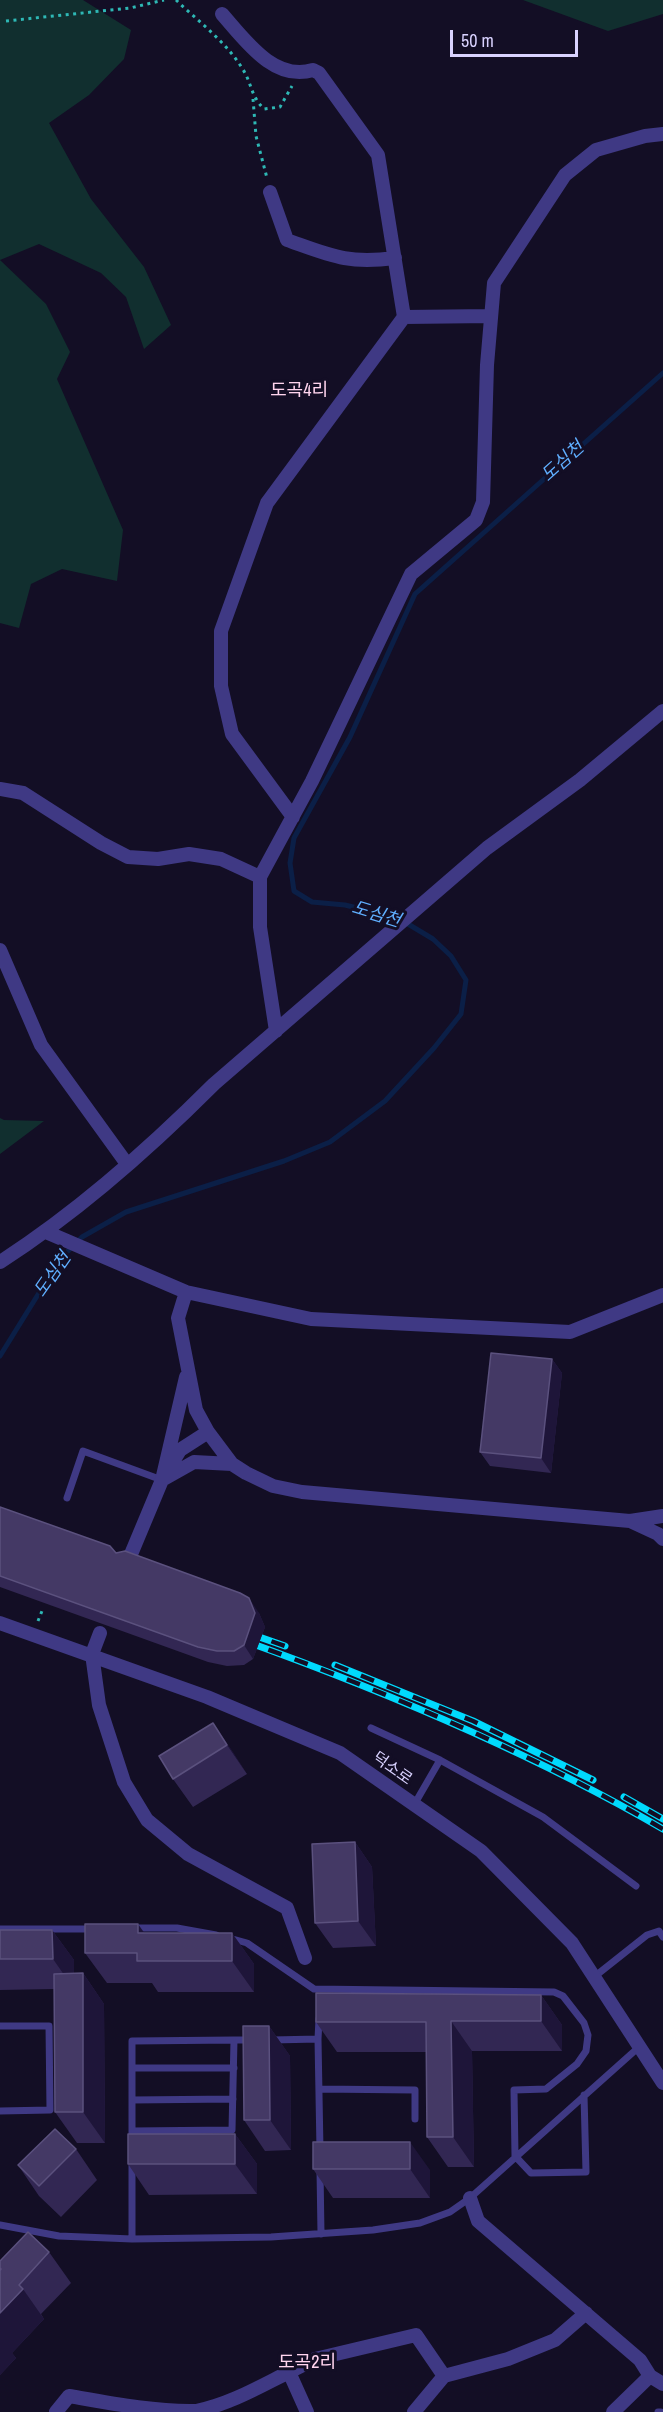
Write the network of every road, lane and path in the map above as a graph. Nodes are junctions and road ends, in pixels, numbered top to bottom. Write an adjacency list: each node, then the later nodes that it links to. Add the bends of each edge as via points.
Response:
1 (164, 0): 4 (path, via 130,8)
2 (176, 0): 6 (path, via 243,69)
3 (222, 14): 5 (street, via 258,55 283,70)
4 (6, 21)
5 (295, 72): 6 (path, via 291,89 280,107 264,109); 9 (street, via 319,73 378,155)
6 (253, 98): 8 (path, via 256,136)
7 (663, 134): 10 (street, via 596,150 565,174 494,283)
8 (270, 192): 9 (street, via 287,240 343,260)
9 (395, 258): 11 (street)
10 (491, 316): 11 (street); 14 (street, via 483,502 476,520 411,574)
11 (404, 317): 14 (street, via 267,503 221,631 221,686 232,734)
12 (663, 711): 17 (street, via 580,780 487,849)
13 (0, 789): 15 (street, via 23,793 128,857 158,859 189,854 220,859)
14 (293, 817): 15 (street)
15 (260, 877): 17 (street, via 260,927)
16 (0, 950): 18 (street, via 42,1044)
17 (276, 1031): 18 (street)
18 (127, 1164): 19 (street)
19 (46, 1232): 20 (street); 21 (street)
20 (0, 1262)
21 (186, 1292): 22 (street, via 311,1319 570,1332); 23 (street, via 178,1318)
22 (663, 1295)
23 (188, 1371): 24 (street, via 196,1410); 26 (street)
24 (208, 1432): 25 (street); 26 (street, via 180,1450)
25 (232, 1464): 26 (street, via 194,1462); 29 (street, via 273,1486 302,1492)
26 (162, 1480): 27 (lane, via 82,1451); 31 (street)
27 (67, 1498)
28 (663, 1516): 29 (street)
29 (630, 1521): 30 (street)
30 (663, 1539)
31 (129, 1559)
32 (0, 1623): 34 (street, 덕소로)
33 (100, 1633): 34 (street)
34 (92, 1654): 37 (street, 덕소로, via 340,1753); 43 (street, via 99,1705 120,1771 147,1821 188,1854 286,1908)
35 (371, 1728): 36 (lane)
36 (440, 1760): 37 (lane); 38 (lane, via 543,1817)
37 (414, 1805): 44 (street, 덕소로, via 481,1851 572,1943)
38 (636, 1887)
39 (130, 1928): 45 (lane, via 177,1928 247,1943 314,1989)
40 (0, 1929): 41 (lane)
41 (106, 1929)
42 (662, 1933): 44 (lane, via 647,1935)
43 (305, 1958)
44 (594, 1977): 51 (street, 덕소로)
45 (320, 1989): 46 (lane); 64 (lane, via 554,1992 563,1996 584,2023 588,2035 586,2051 577,2064 546,2089 514,2090)
46 (319, 1999)
47 (319, 2009): 49 (lane)
48 (0, 2026): 59 (lane, via 49,2026 50,2110)
49 (318, 2039): 50 (lane); 55 (lane)
50 (234, 2040): 52 (lane, via 132,2041); 53 (lane)
51 (639, 2047): 54 (street, 덕소로); 56 (lane)
52 (132, 2068): 53 (lane); 58 (lane)
53 (234, 2068): 57 (lane)
54 (663, 2083)
55 (319, 2089): 60 (lane, via 415,2090); 67 (lane)
56 (584, 2095): 64 (lane); 64 (lane, via 586,2172 531,2173)
57 (233, 2099): 58 (lane); 61 (lane, via 232,2130)
58 (132, 2100): 61 (lane)
59 (0, 2111)
60 (415, 2118)
61 (132, 2131): 62 (lane)
62 (132, 2143)
63 (132, 2155): 68 (lane)
64 (515, 2156): 65 (lane)
65 (470, 2198): 67 (lane, via 450,2212 420,2223); 69 (street, via 478,2221)
66 (0, 2225): 68 (lane, via 59,2236)
67 (321, 2234): 68 (lane)
68 (132, 2239)
69 (586, 2313): 71 (street, via 555,2340 508,2359); 72 (street, via 640,2360)
70 (290, 2372): 71 (street, via 315,2359 416,2335); 74 (street, via 230,2401 195,2411 151,2411 69,2396); 75 (street)
71 (444, 2376): 76 (street)
72 (650, 2376): 73 (street); 77 (street)
73 (663, 2384)
74 (56, 2412)
75 (307, 2412)
76 (414, 2412)
77 (613, 2412)

